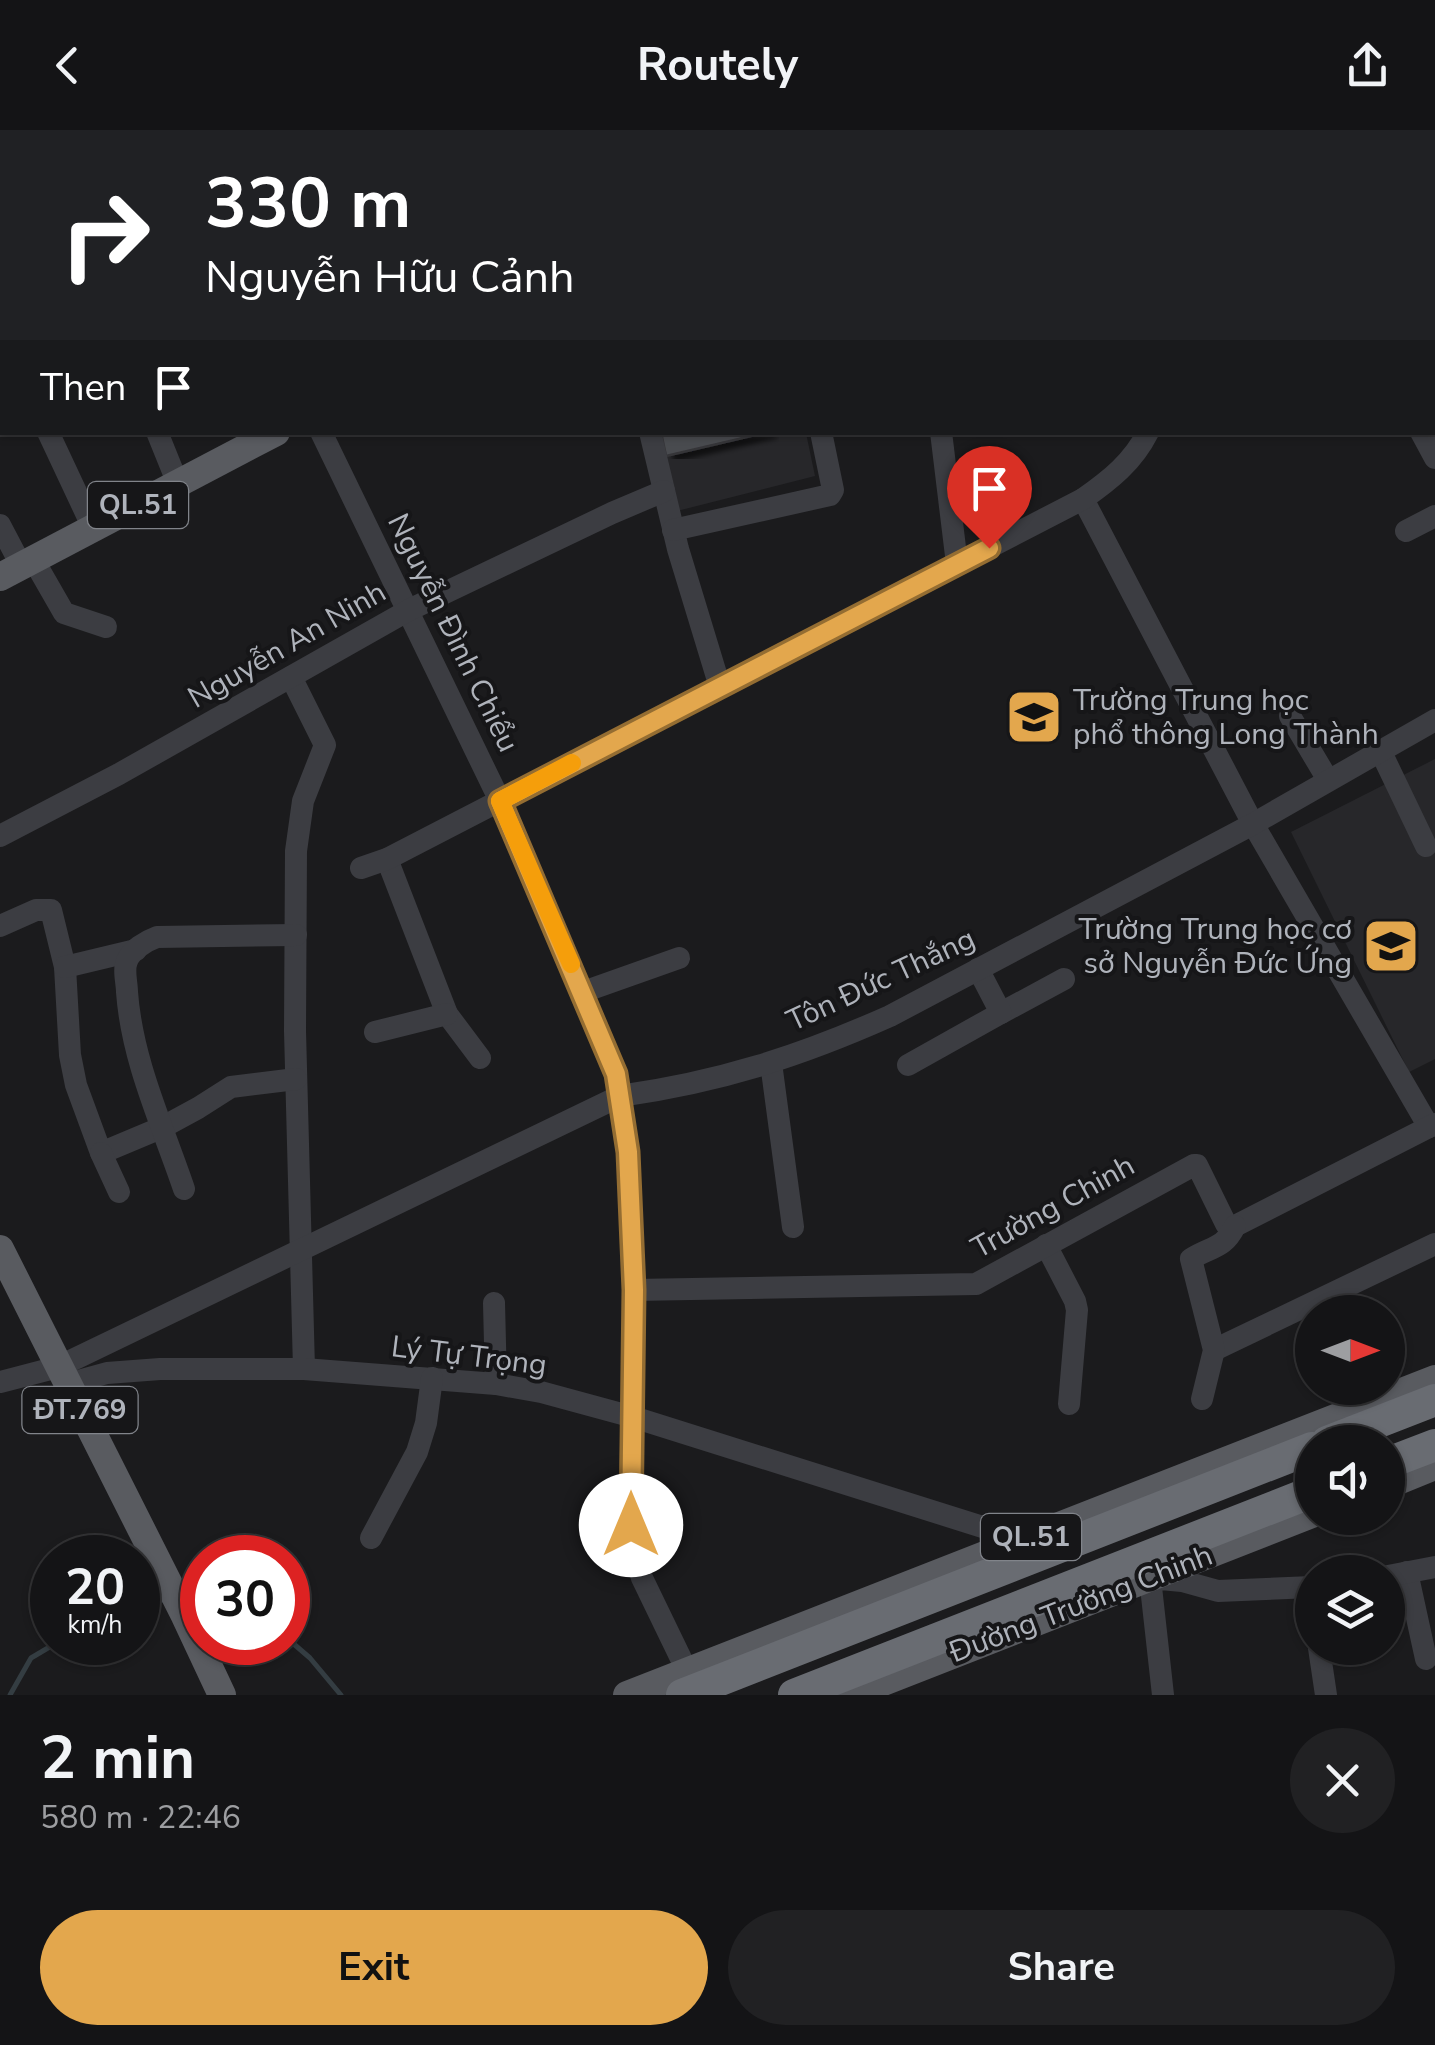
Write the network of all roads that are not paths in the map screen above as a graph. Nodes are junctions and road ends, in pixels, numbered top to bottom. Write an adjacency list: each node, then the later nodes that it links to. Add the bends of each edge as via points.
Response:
1 (49, 435): 16 (street)
2 (158, 435): 11 (street)
3 (270, 435): 11 (main road, QL.51)
4 (322, 435): 21 (street, Nguyễn Đình Chiểu)
5 (651, 435): 12 (street)
6 (822, 435): 17 (street, via 830,495)
7 (941, 435): 19 (street)
8 (1146, 435): 13 (street, via 1118,474)
9 (1423, 435): 10 (street)
10 (1435, 458)
11 (178, 484): 16 (main road, QL.51)
12 (664, 492): 17 (street); 21 (street, Nguyễn An Ninh)
13 (1083, 499): 19 (street); 30 (street)
14 (1435, 516): 18 (street)
15 (0, 525): 20 (street)
16 (93, 528): 20 (main road, QL.51)
17 (674, 530): 24 (street)
18 (1406, 531)
19 (957, 564): 24 (street)
20 (18, 567): 22 (street, via 64,613)
21 (409, 610): 23 (street, Nguyễn An Ninh); 29 (street, Nguyễn Đình Chiểu)
22 (106, 627)
23 (291, 677): 31 (street, Nguyễn An Ninh); 36 (street, via 325,746 299,822)
24 (720, 687): 29 (street)
25 (1290, 716): 28 (street)
26 (1435, 720): 27 (street, Tôn Đức Thắng)
27 (1380, 750): 28 (street, Tôn Đức Thắng); 32 (street)
28 (1328, 780): 30 (street, Tôn Đức Thắng)
29 (500, 801): 33 (street); 42 (street, Nguyễn Đình Chiểu)
30 (1254, 824): 40 (street, Tôn Đức Thắng); 51 (street)
31 (0, 836)
32 (1426, 846)
33 (386, 859): 34 (street); 44 (street)
34 (360, 868)
35 (0, 926): 39 (street, via 51,910)
36 (296, 936): 37 (street, via 157,938); 49 (street)
37 (136, 950): 39 (street); 52 (street, via 125,965 128,1002 136,1050)
38 (679, 958): 42 (street)
39 (65, 967): 53 (street, via 70,1055)
40 (978, 970): 43 (street); 47 (street, Tôn Đức Thắng, via 890,1016)
41 (1064, 979): 43 (street)
42 (582, 992): 50 (street, Nguyễn Đình Chiểu)
43 (1000, 1012): 48 (street)
44 (447, 1014): 45 (street); 46 (street)
45 (375, 1032)
46 (480, 1058)
47 (771, 1063): 50 (street, Tôn Đức Thắng); 57 (street)
48 (908, 1065)
49 (296, 1079): 52 (street, via 230,1087); 61 (street)
50 (620, 1096): 61 (street, Tôn Đức Thắng); 62 (street, Nguyễn Đình Chiểu)
51 (1432, 1126): 56 (street)
52 (163, 1127): 53 (street); 54 (street)
53 (101, 1153): 55 (street)
54 (184, 1189)
55 (119, 1192)
56 (1235, 1226): 59 (street, Trường Chinh, via 1226,1224 1194,1165); 64 (street, via 1221,1245 1191,1259)
57 (793, 1227)
58 (1435, 1244): 64 (street)
59 (1046, 1245): 62 (street, Trường Chinh, via 976,1284); 73 (street, via 1075,1302)
60 (0, 1249): 66 (main road, ĐT.769)
61 (302, 1250): 65 (street); 66 (street, Tôn Đức Thắng)
62 (634, 1290): 74 (street, Nguyễn Đình Chiểu)
63 (494, 1303): 70 (street)
64 (1214, 1350): 71 (street)
65 (304, 1369): 66 (street, Lý Tự Trọng); 67 (street, Lý Tự Trọng)
66 (63, 1376): 69 (street, Lý Tự Trọng); 94 (main road, ĐT.769)
67 (432, 1378): 70 (street, Lý Tự Trọng); 83 (street, via 417,1452)
68 (1435, 1378): 84 (main road, Đường Trường Chinh / QL.51)
69 (0, 1382)
70 (496, 1384): 74 (street, Lý Tự Trọng)
71 (1202, 1399)
72 (1435, 1400): 75 (highway)
73 (1069, 1404)
74 (633, 1417): 84 (street, Lý Tự Trọng); 92 (street, Nguyễn Đình Chiểu, via 634,1551)
75 (1371, 1425)
76 (1435, 1444): 78 (highway)
77 (1295, 1454): 84 (highway, Đường Trường Chinh / QL.51)
78 (1405, 1456)
79 (1435, 1466): 80 (main road)
80 (1405, 1478)
81 (1295, 1500): 86 (highway, Đường Trường Chinh / QL.51)
82 (1295, 1520): 86 (main road, Đường Trường Chinh / QL.51)
83 (370, 1538)
84 (1028, 1549): 92 (highway, Đường Trường Chinh / QL.51)
85 (1435, 1567): 87 (street)
86 (1146, 1568): 88 (street, via 1218,1591); 93 (main road, Đường Trường Chinh / QL.51); 96 (highway, Đường Trường Chinh / QL.51); 98 (street)
87 (1405, 1573)
88 (1295, 1592)
89 (1405, 1597): 90 (street)
90 (1426, 1659)
91 (1322, 1665): 99 (street)
92 (688, 1685): 95 (main road, Đường Trường Chinh / QL.51)
93 (880, 1689): 97 (main road, Đường Trường Chinh / QL.51)
94 (222, 1695)
95 (627, 1695)
96 (794, 1695)
97 (850, 1695)
98 (1163, 1695)
99 (1326, 1695)

